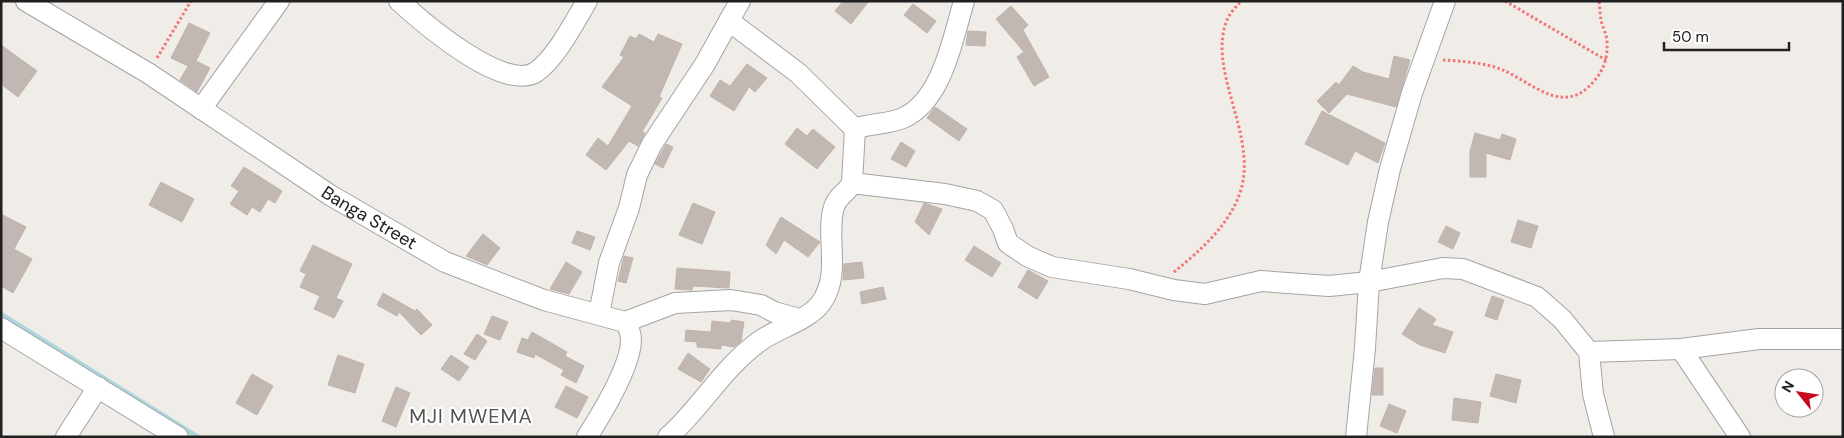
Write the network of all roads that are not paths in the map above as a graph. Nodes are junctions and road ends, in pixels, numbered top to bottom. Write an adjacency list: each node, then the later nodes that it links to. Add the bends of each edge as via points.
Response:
1 (26, 1): 9 (street, Banga Street, via 148,73)
2 (279, 1): 9 (street)
3 (399, 1): 4 (street, via 471,56 517,77 535,73 550,58)
4 (587, 1)
5 (740, 1): 8 (street)
6 (964, 1): 10 (street, via 944,66 925,102 902,119)
7 (1444, 1): 12 (street, via 1390,169)
8 (729, 21): 10 (street, via 798,73); 13 (street, via 652,144 637,175 609,263)
9 (201, 109): 13 (street, Banga Street, via 330,195 445,262 544,300)
10 (855, 130): 11 (street)
11 (852, 183): 12 (street, via 946,194 977,201 992,210 1008,243 1028,256 1052,266 1156,286 1205,294 1261,281 1329,286); 14 (street, via 834,206 833,259 827,292 820,304)
12 (1369, 282): 19 (street, via 1443,268 1463,269 1537,297 1562,319); 25 (street)
13 (599, 314): 15 (street, Banga Street)
14 (799, 319): 15 (street, via 761,305 731,300 675,303); 24 (street, via 760,341 742,357 701,400 689,419)
15 (626, 322): 23 (street, via 631,342 627,359)
16 (1, 328): 20 (street)
17 (1843, 339): 18 (street, via 1759,339)
18 (1681, 349): 19 (street); 27 (street)
19 (1589, 352): 26 (street, via 1593,394)
20 (98, 386): 21 (street); 22 (street)
21 (66, 437)
22 (178, 437)
23 (587, 437)
24 (668, 437)
25 (1356, 437)
26 (1604, 437)
27 (1740, 437)

